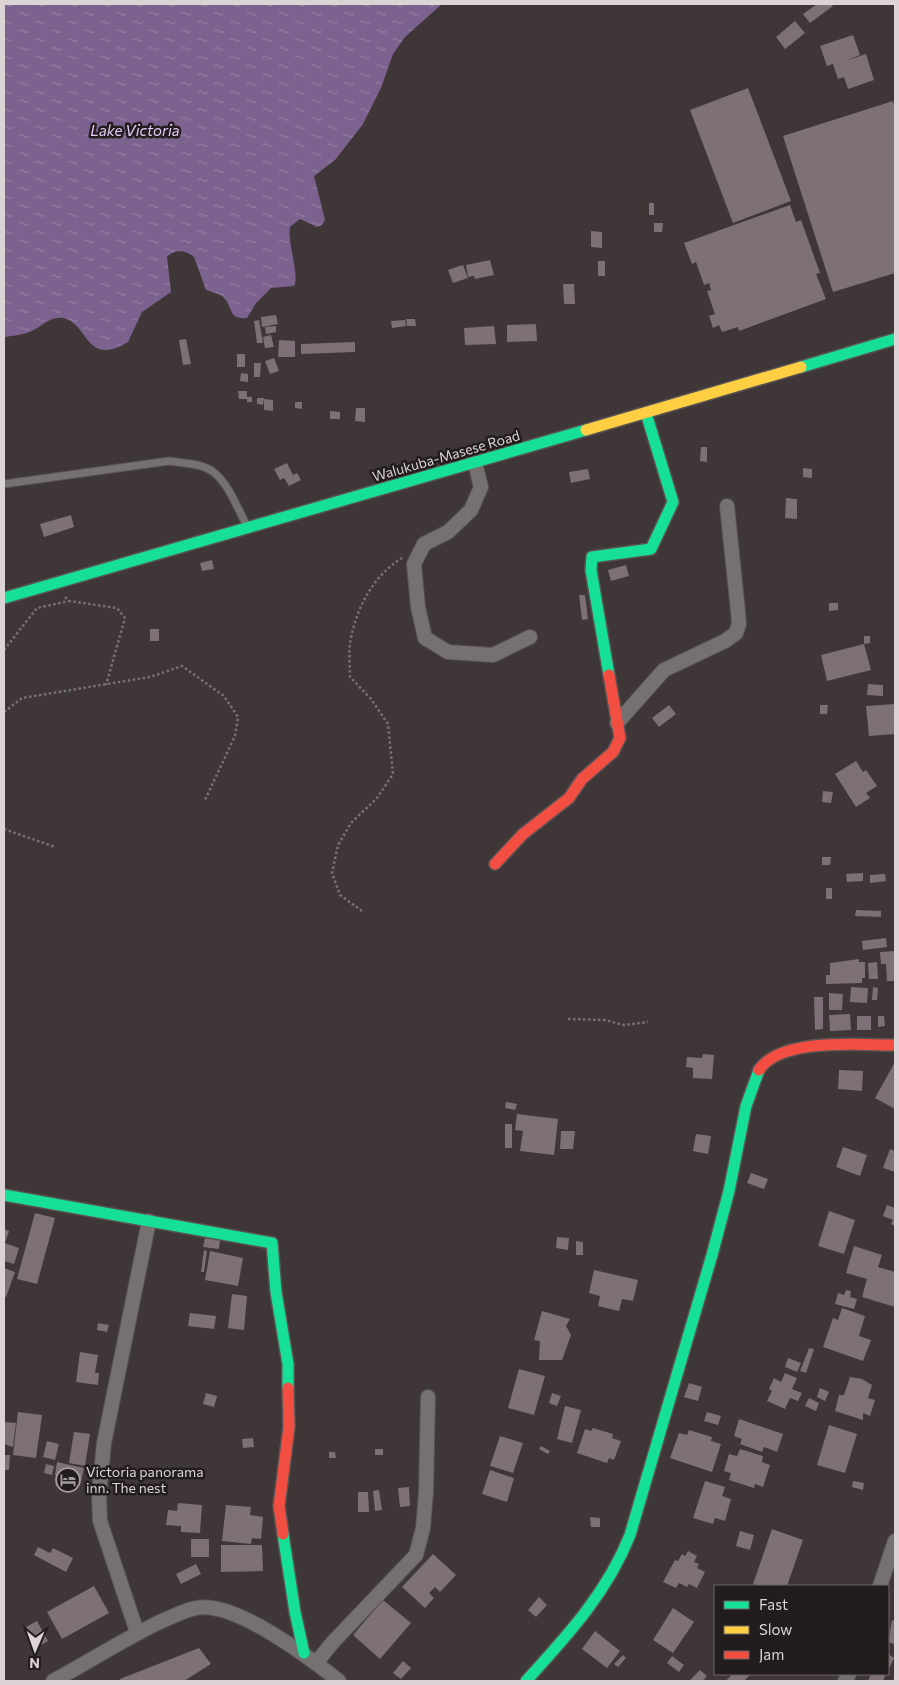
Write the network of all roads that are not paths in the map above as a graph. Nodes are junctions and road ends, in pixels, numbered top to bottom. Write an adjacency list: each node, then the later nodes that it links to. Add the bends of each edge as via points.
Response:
1 (895, 339): 2 (street, Walukuba-Masese Road)
2 (646, 413): 3 (street, Walukuba-Masese Road); 9 (street, via 673,502 651,549 592,557 591,570)
3 (475, 463): 6 (street, Walukuba-Masese Road); 8 (street, via 481,487 471,510 448,532 424,544 414,564 425,638 448,652 493,654)
4 (4, 484): 6 (lane, via 169,461 192,464 211,470 224,484)
5 (726, 506): 9 (street, via 738,611 736,632 725,641 664,670)
6 (248, 528): 7 (street, Walukuba-Masese Road)
7 (4, 598)
8 (530, 637)
9 (617, 723): 10 (street, via 620,738 613,752 582,779 569,798 523,834)
10 (495, 864)
11 (895, 1045): 22 (street, via 797,1048 767,1061 757,1074 705,1277 623,1553 606,1584 569,1634)
12 (4, 1195): 13 (street)
13 (149, 1221): 17 (street, via 104,1443 99,1494 102,1529); 18 (street, via 272,1243 288,1364 288,1427 279,1506)
14 (428, 1397): 19 (street, via 426,1492 416,1555)
15 (895, 1541): 16 (street)
16 (880, 1585)
17 (137, 1632): 18 (street, via 197,1607 215,1608 237,1615); 20 (street)
18 (304, 1653): 19 (street)
19 (316, 1663): 21 (street)
20 (53, 1681)
21 (340, 1681)
22 (526, 1681)

